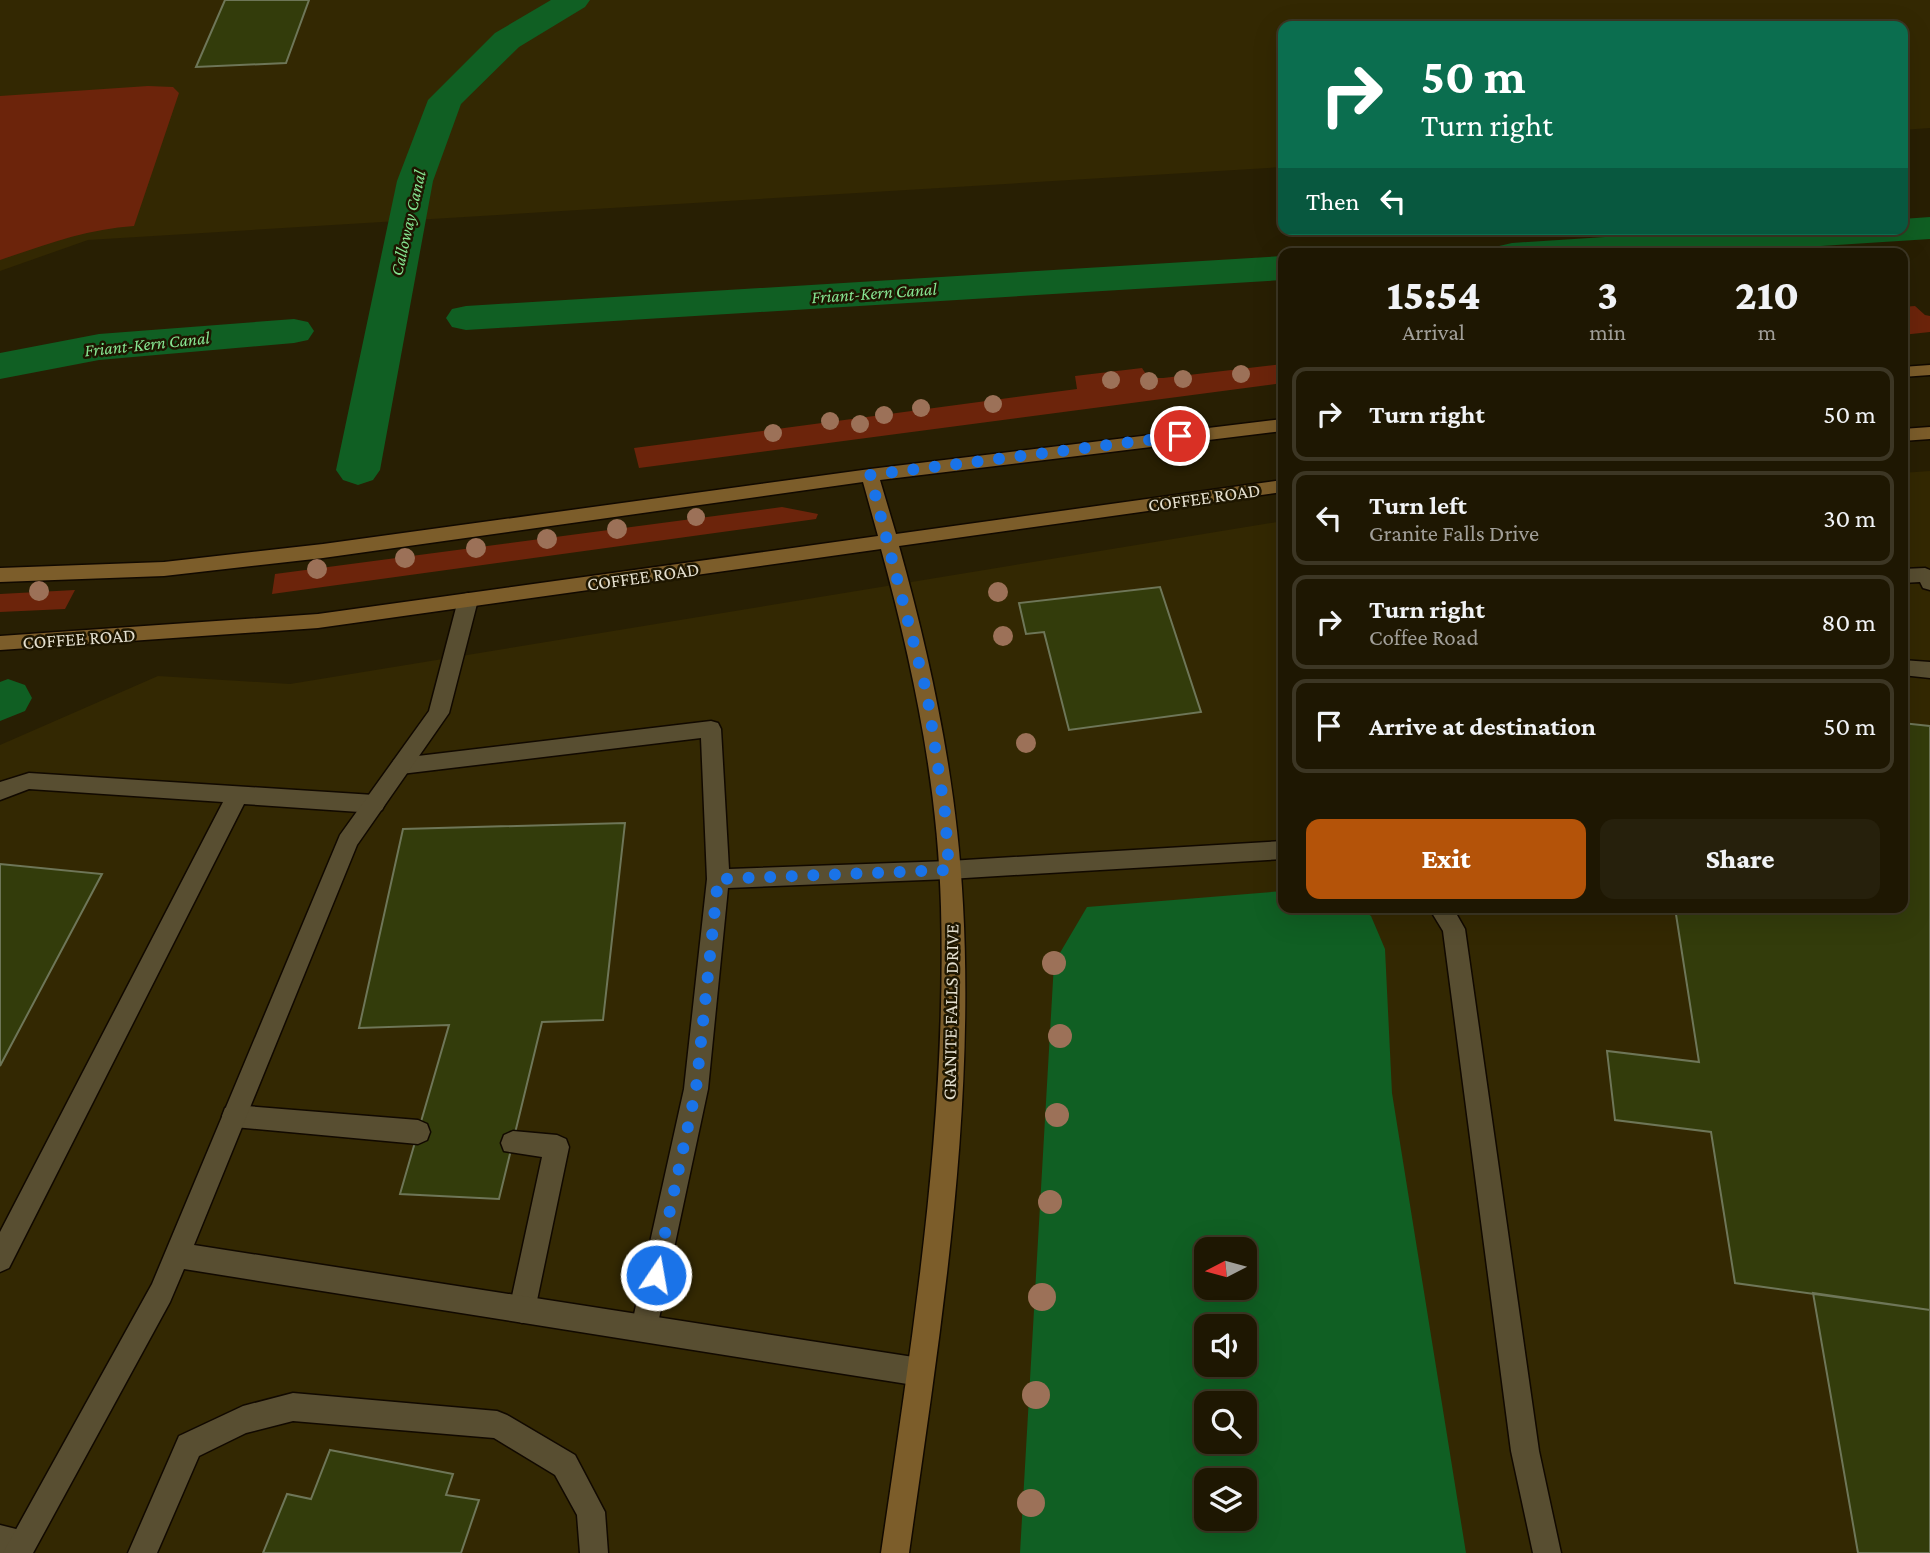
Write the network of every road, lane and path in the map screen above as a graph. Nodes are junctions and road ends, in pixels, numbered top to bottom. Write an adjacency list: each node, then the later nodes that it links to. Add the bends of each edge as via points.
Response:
1 (1930, 370): 2 (main road)
2 (1908, 372)
3 (1278, 426): 6 (main road)
4 (1930, 433): 5 (main road)
5 (1908, 435)
6 (870, 475): 8 (main road, GRANITE FALLS DRIVE); 9 (main road, via 323,551 178,567)
7 (1278, 487): 8 (main road, COFFEE ROAD)
8 (889, 542): 12 (main road, COFFEE ROAD); 21 (main road, GRANITE FALLS DRIVE, via 927,694)
9 (0, 575)
10 (1908, 576): 11 (street, via 1925,575)
11 (1930, 583)
12 (468, 600): 13 (main road, COFFEE ROAD, via 318,621); 16 (street, via 439,713)
13 (0, 643)
14 (1908, 668): 15 (street)
15 (1930, 670)
16 (401, 766): 19 (street); 22 (street, via 711,729)
17 (0, 791): 18 (street, via 29,781)
18 (238, 795): 19 (street); 28 (street)
19 (374, 804): 24 (street, via 348,841)
20 (1278, 850): 21 (street)
21 (949, 870): 22 (street); 31 (main road, GRANITE FALLS DRIVE, via 952,1068 937,1251)
22 (718, 879): 30 (street, via 696,1089)
23 (1443, 913): 36 (street, via 1454,929 1525,1451)
24 (234, 1116): 25 (street); 27 (street)
25 (418, 1132)
26 (513, 1143): 29 (street, via 557,1147)
27 (176, 1255): 29 (street); 32 (street, via 161,1293)
28 (0, 1259)
29 (522, 1310): 30 (street)
30 (644, 1328): 31 (street)
31 (920, 1371): 35 (main road, GRANITE FALLS DRIVE)
32 (13, 1545)
33 (142, 1553): 34 (street, via 188,1446 243,1420 293,1407 497,1425 565,1465 591,1512)
34 (594, 1553)
35 (895, 1553)
36 (1547, 1553)

